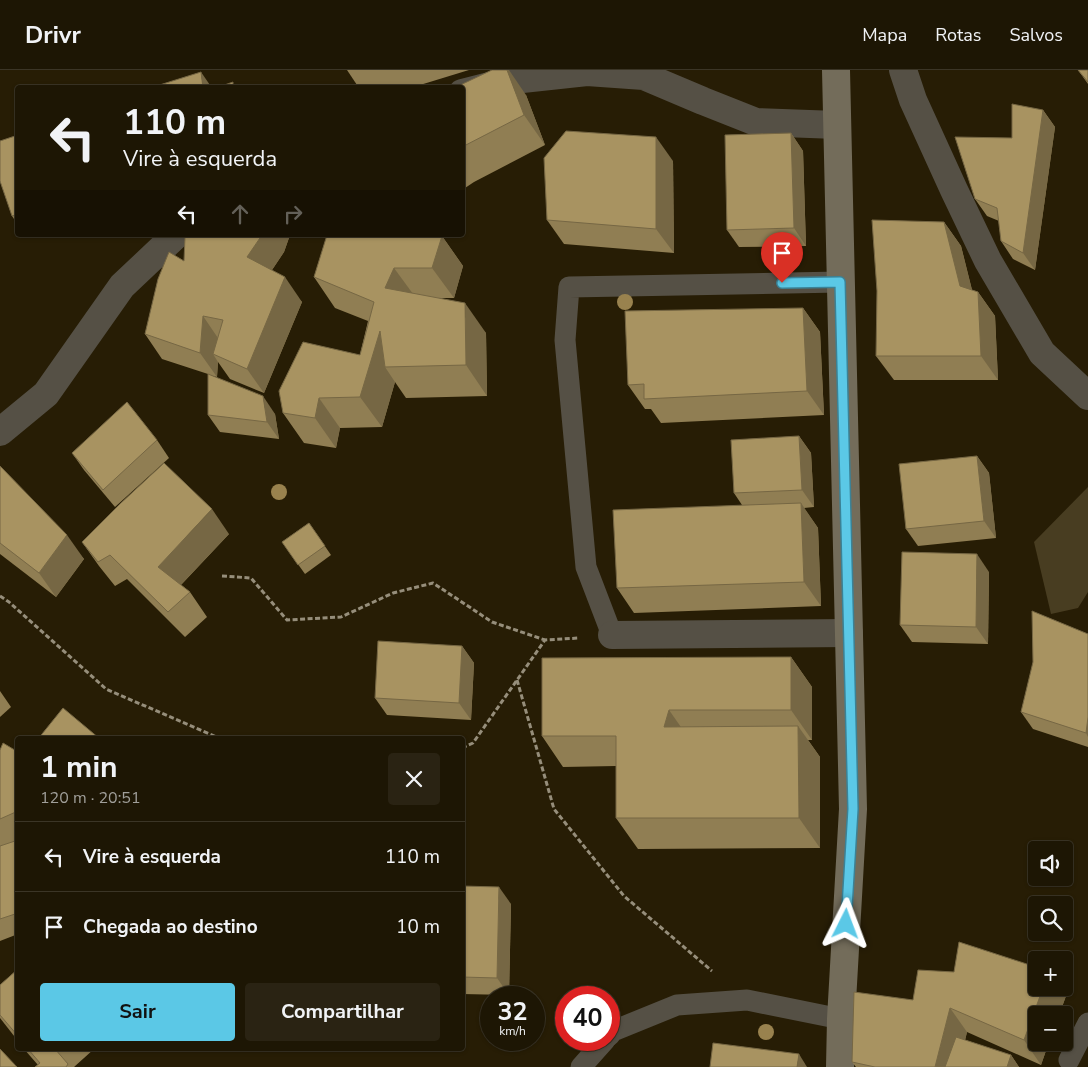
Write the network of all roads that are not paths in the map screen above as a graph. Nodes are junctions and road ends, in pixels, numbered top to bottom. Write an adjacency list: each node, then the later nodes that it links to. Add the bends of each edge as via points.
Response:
1 (836, 70): 4 (street)
2 (902, 70): 7 (street, via 992,269 1042,353)
3 (465, 92): 4 (street, via 513,80 587,72 644,76 756,122)
4 (837, 125): 6 (street)
5 (174, 237): 8 (street, via 122,286 46,394)
6 (840, 282): 9 (street); 10 (lane, via 570,287 566,340 586,568)
7 (1088, 396)
8 (0, 432)
9 (849, 633): 10 (street); 11 (street, via 853,809)
10 (612, 635)
11 (841, 1019): 13 (lane, via 748,1000 677,1006); 17 (street)
12 (1088, 1023): 15 (lane)
13 (620, 1028)
14 (596, 1051): 16 (lane)
15 (1069, 1060)
16 (582, 1067)
17 (840, 1067)

